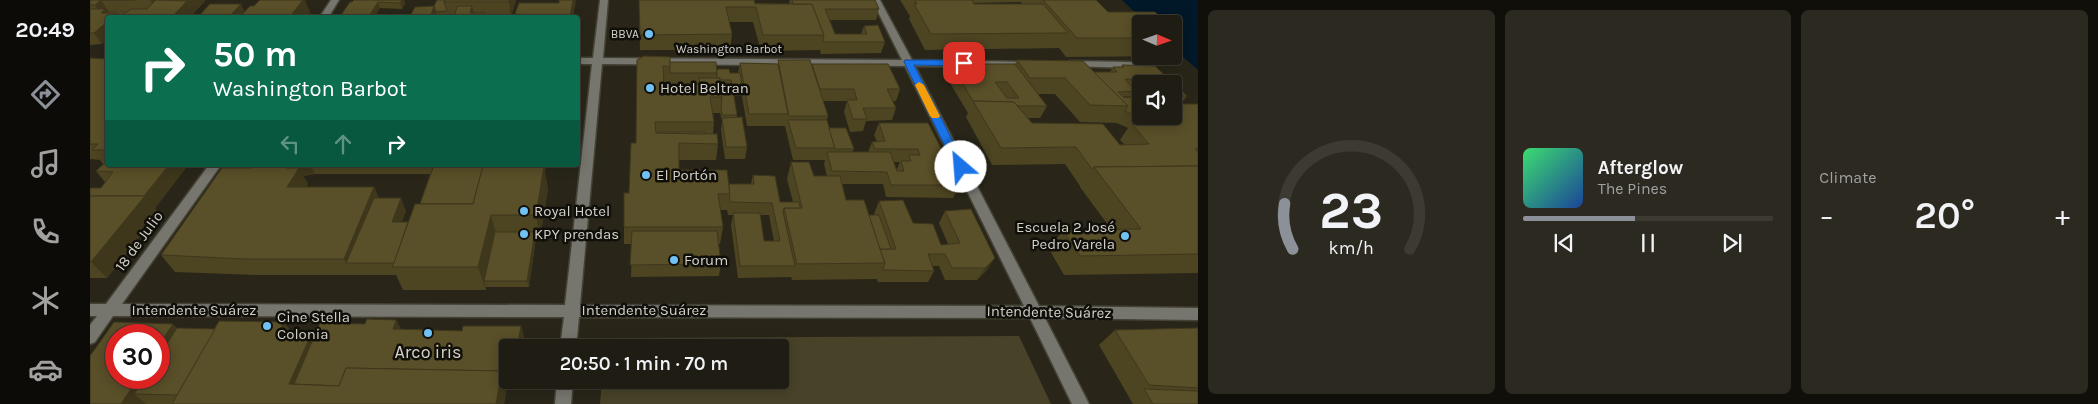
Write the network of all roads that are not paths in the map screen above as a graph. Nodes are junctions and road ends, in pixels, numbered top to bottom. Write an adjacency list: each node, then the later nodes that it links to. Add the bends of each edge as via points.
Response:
1 (335, 0): 4 (street)
2 (604, 0): 6 (street)
3 (876, 0): 7 (street)
4 (325, 15)
5 (580, 61): 6 (street, Washington Barbot)
6 (598, 61): 7 (street, Washington Barbot); 14 (street)
7 (908, 62): 8 (street, Washington Barbot); 15 (street)
8 (1044, 64)
9 (1064, 64): 10 (street, via 1132,65)
10 (1150, 69)
11 (214, 167): 13 (street, 18 de Julio)
12 (90, 310): 13 (street, Intendente Suárez)
13 (110, 310): 14 (street, Intendente Suárez); 17 (street, 18 de Julio)
14 (572, 310): 15 (street, Intendente Suárez); 18 (street)
15 (1033, 312): 16 (street, Intendente Suárez); 21 (street)
16 (1198, 314)
17 (90, 337)
18 (569, 339)
19 (564, 389): 20 (street)
20 (563, 404)
21 (1081, 404)

